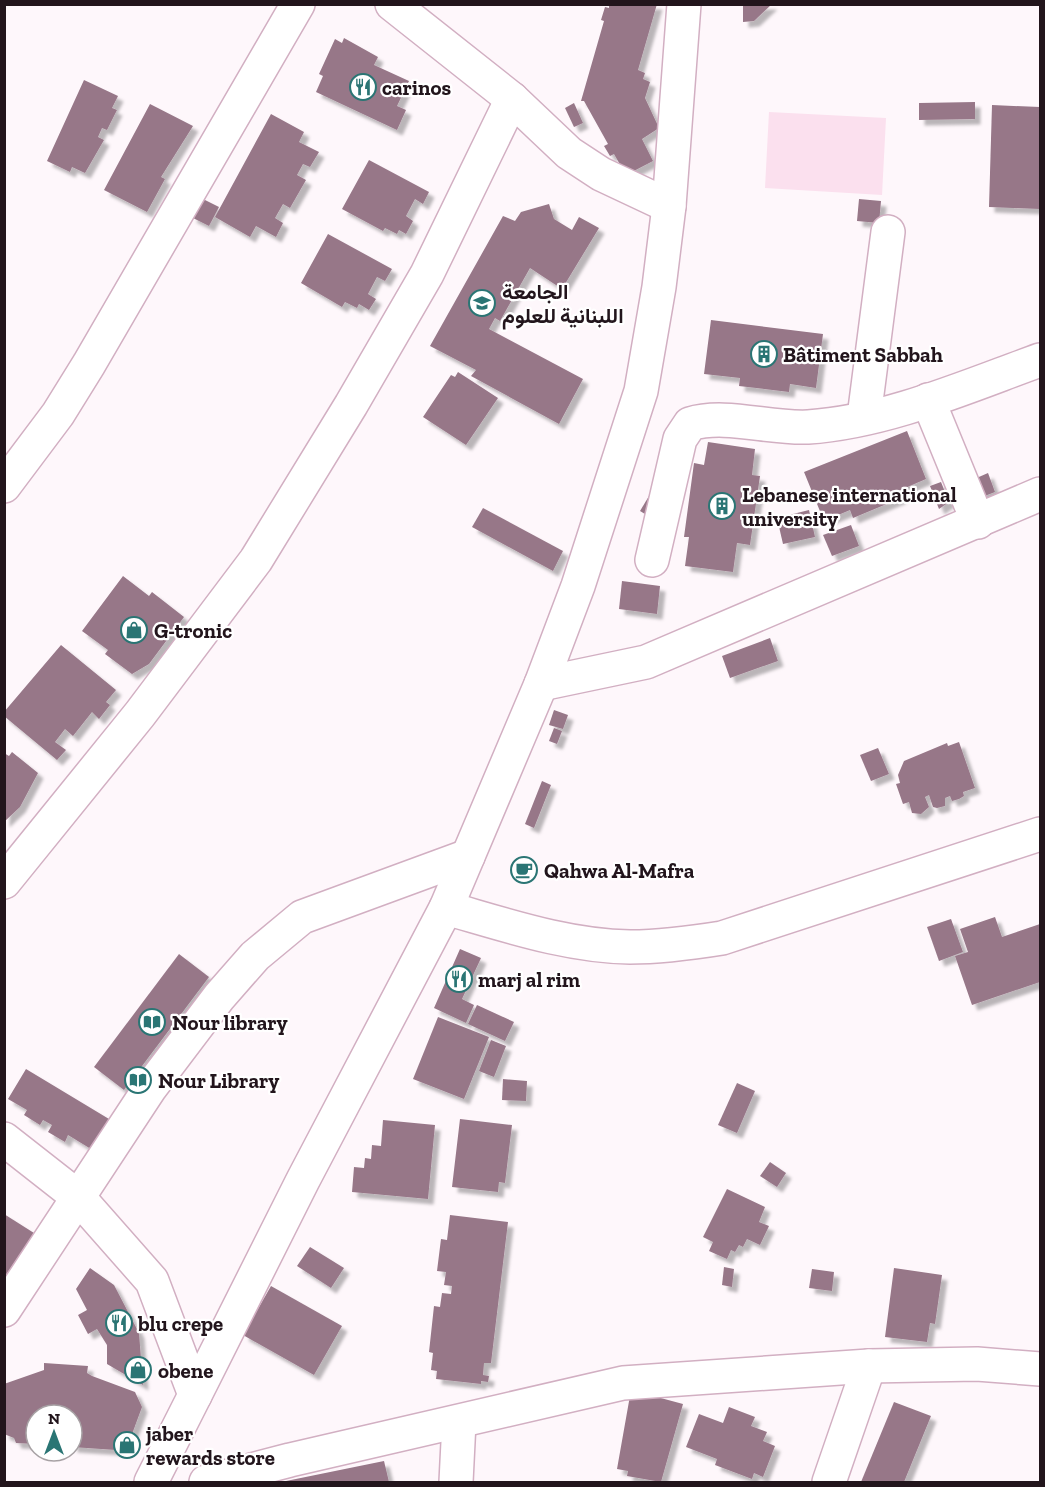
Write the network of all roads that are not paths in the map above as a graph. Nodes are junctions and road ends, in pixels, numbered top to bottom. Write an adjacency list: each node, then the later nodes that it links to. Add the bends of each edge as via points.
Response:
1 (298, 4): 10 (street, via 83,374)
2 (392, 4): 4 (street)
3 (684, 4): 5 (street)
4 (512, 99): 5 (street, via 585,164 636,193); 17 (street, via 427,274 256,560 140,714)
5 (669, 206): 14 (street, via 641,392 578,586)
6 (888, 232): 9 (street)
7 (1041, 360): 8 (street)
8 (928, 400): 9 (street); 12 (street)
9 (864, 417): 13 (street, via 809,427 706,419 690,424 680,439)
10 (4, 486)
11 (1041, 494): 12 (street)
12 (978, 522): 14 (street, via 646,662)
13 (652, 560)
14 (541, 684): 16 (street)
15 (1041, 834): 18 (street, via 732,935 667,946 585,943)
16 (468, 856): 18 (street); 20 (street, via 302,917 255,956 150,1088)
17 (4, 882)
18 (446, 908): 24 (street)
19 (4, 1139): 20 (street)
20 (78, 1197): 21 (street); 24 (street, via 152,1281)
21 (4, 1310)
22 (869, 1366): 23 (street, via 977,1364); 25 (street, via 623,1383); 29 (street)
23 (1041, 1369)
24 (195, 1395): 26 (street)
25 (459, 1422): 27 (street); 28 (street)
26 (151, 1482)
27 (206, 1482)
28 (456, 1482)
29 (830, 1482)

